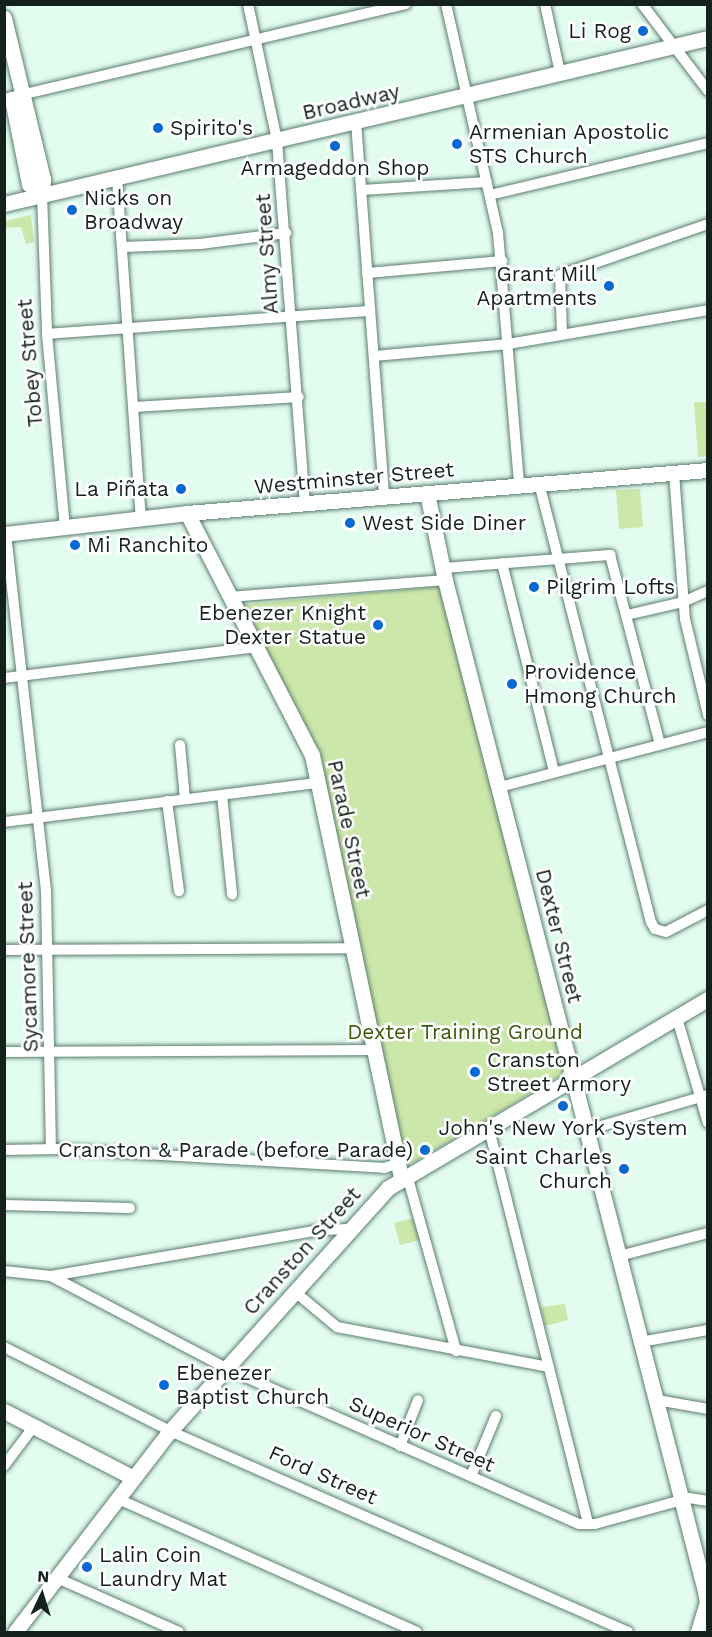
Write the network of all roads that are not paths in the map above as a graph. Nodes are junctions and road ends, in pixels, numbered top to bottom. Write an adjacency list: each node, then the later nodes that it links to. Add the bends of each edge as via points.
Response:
1 (248, 4): 8 (street, Almy Street)
2 (406, 4): 8 (street)
3 (446, 4): 12 (street)
4 (545, 4): 10 (street)
5 (642, 4): 9 (street)
6 (4, 18): 13 (main road, Tobey Street)
7 (708, 38): 9 (main road, Broadway)
8 (256, 40): 13 (street); 15 (street, Almy Street)
9 (672, 46): 10 (main road, Broadway); 11 (street)
10 (560, 73): 12 (main road, Broadway)
11 (708, 91)
12 (467, 96): 14 (main road, Broadway); 18 (street)
13 (14, 98): 20 (main road, Tobey Street, via 43,180)
14 (356, 122): 15 (main road, Broadway); 19 (street)
15 (278, 141): 17 (main road, Broadway); 24 (street, Almy Street)
16 (708, 143): 21 (street)
17 (117, 178): 20 (main road, Broadway); 25 (street)
18 (487, 182): 19 (street); 21 (street)
19 (362, 190): 27 (street)
20 (42, 195): 22 (main road, Broadway); 32 (street, Tobey Street)
21 (490, 195): 26 (street)
22 (4, 204)
23 (708, 224): 33 (street, via 561,275)
24 (286, 233): 25 (street, via 200,244); 30 (street, Almy Street)
25 (124, 247): 31 (street)
26 (502, 261): 27 (street); 34 (street)
27 (367, 273): 29 (street)
28 (708, 310): 33 (street)
29 (370, 311): 30 (street); 35 (street)
30 (291, 316): 31 (street); 36 (street, Almy Street)
31 (129, 328): 32 (street); 37 (street)
32 (47, 334): 47 (street, Tobey Street)
33 (562, 334): 34 (street)
34 (508, 344): 35 (street); 41 (street)
35 (374, 356): 43 (street)
36 (299, 397): 37 (street); 44 (street, Almy Street)
37 (135, 407): 46 (street)
38 (708, 470): 39 (main road, Westminster Street)
39 (674, 473): 40 (main road, Westminster Street); 54 (street)
40 (539, 483): 41 (main road, Westminster Street); 49 (street)
41 (519, 485): 42 (main road, Westminster Street)
42 (427, 493): 43 (main road, Westminster Street); 51 (main road, Dexter Street)
43 (384, 497): 44 (main road, Westminster Street)
44 (305, 503): 45 (main road, Westminster Street)
45 (187, 513): 46 (main road, Westminster Street); 53 (main road, Parade Street)
46 (141, 518): 47 (main road, Westminster Street)
47 (65, 527): 48 (main road, Westminster Street)
48 (5, 534): 57 (street, Sycamore Street)
49 (558, 558): 50 (street); 55 (street, via 610,555); 63 (street)
50 (502, 563): 51 (street); 64 (street)
51 (444, 574): 53 (street); 66 (main road, Dexter Street)
52 (708, 591): 54 (street)
53 (228, 597): 56 (main road, Parade Street)
54 (684, 602): 55 (street); 59 (street)
55 (627, 615): 61 (street)
56 (256, 647): 57 (street); 65 (main road, Parade Street, via 312,754)
57 (21, 676): 58 (street); 70 (street, Sycamore Street)
58 (4, 678)
59 (708, 715)
60 (708, 732): 61 (street)
61 (660, 744): 63 (street)
62 (180, 745): 68 (street)
63 (608, 757): 64 (street); 74 (street, via 651,922 660,932 672,930)
64 (554, 772): 66 (street)
65 (318, 783): 67 (street); 75 (main road, Parade Street)
66 (500, 787): 83 (main road, Dexter Street)
67 (222, 795): 68 (street); 73 (street)
68 (185, 799): 69 (street)
69 (167, 801): 70 (street); 72 (street)
70 (37, 818): 71 (street); 76 (street, Sycamore Street, via 46,891)
71 (4, 822)
72 (179, 891)
73 (232, 894)
74 (708, 910)
75 (352, 948): 76 (street); 80 (main road, Parade Street)
76 (47, 949): 77 (street); 82 (street, Sycamore Street)
77 (4, 950)
78 (708, 999): 79 (main road, Cranston Street)
79 (677, 1018): 83 (main road, Cranston Street); 84 (street)
80 (373, 1050): 82 (street); 90 (main road, Parade Street)
81 (4, 1052): 82 (street)
82 (51, 1053): 88 (street, Sycamore Street)
83 (574, 1078): 86 (main road, Cranston Street); 87 (main road, Dexter Street)
84 (704, 1097): 85 (street); 87 (street)
85 (708, 1123)
86 (489, 1129): 90 (main road, Cranston Street); 104 (street)
87 (588, 1130): 95 (main road, Dexter Street)
88 (51, 1149): 89 (street); 90 (street, via 384,1168)
89 (4, 1150)
90 (402, 1173): 93 (main road, Cranston Street); 102 (street, Parade Street)
91 (4, 1205): 92 (street)
92 (130, 1208)
93 (349, 1229): 97 (street, via 320,1230); 98 (main road, Cranston Street)
94 (708, 1233): 95 (street)
95 (619, 1256): 100 (main road, Dexter Street)
96 (4, 1271): 97 (street)
97 (51, 1276): 103 (street, Superior Street)
98 (294, 1291): 102 (street, via 336,1327); 103 (main road, Cranston Street)
99 (708, 1330): 100 (street)
100 (640, 1342): 106 (main road, Dexter Street)
101 (4, 1347): 111 (street, Ford Street)
102 (456, 1351): 104 (street)
103 (225, 1367): 111 (main road, Cranston Street); 112 (street, Superior Street)
104 (548, 1367): 119 (street)
105 (418, 1400): 112 (street)
106 (657, 1400): 107 (street); 117 (main road, Dexter Street)
107 (708, 1409)
108 (4, 1411): 110 (main road)
109 (496, 1416): 114 (street)
110 (34, 1426): 113 (street); 115 (main road)
111 (170, 1431): 115 (main road, Cranston Street); 125 (street, Ford Street)
112 (400, 1446): 114 (street, Superior Street)
113 (4, 1466)
114 (471, 1476): 119 (street, Superior Street)
115 (132, 1477): 116 (main road, Cranston Street)
116 (116, 1498): 120 (main road, Cranston Street); 124 (street)
117 (682, 1501): 118 (street); 119 (street); 121 (main road, Dexter Street)
118 (708, 1501)
119 (588, 1524)
120 (57, 1578): 122 (main road, Cranston Street); 123 (street)
121 (707, 1602): 126 (main road, Dexter Street)
122 (15, 1632)
123 (179, 1632)
124 (417, 1632)
125 (628, 1632)
126 (698, 1632)

